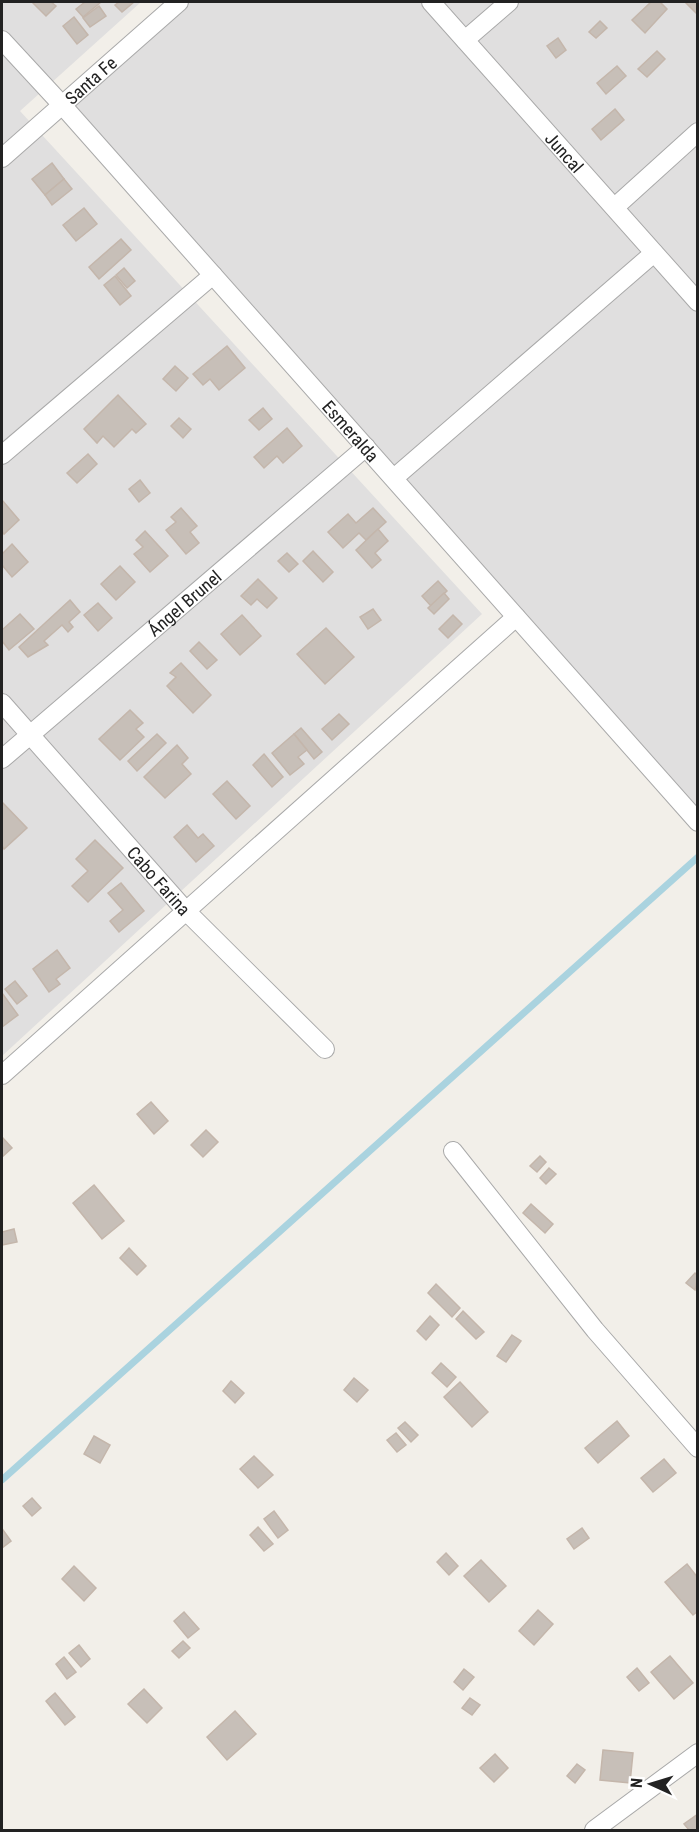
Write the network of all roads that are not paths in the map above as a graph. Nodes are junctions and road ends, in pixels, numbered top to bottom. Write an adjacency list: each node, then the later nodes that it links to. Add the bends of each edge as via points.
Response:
1 (179, 2): 6 (street, Santa Fe)
2 (431, 2): 5 (street, Juncal)
3 (509, 2): 5 (street)
4 (2, 40): 6 (street, Esmeralda)
5 (465, 40): 9 (street, Juncal)
6 (63, 106): 8 (street, Santa Fe); 11 (street, Esmeralda)
7 (698, 132): 9 (street)
8 (2, 158)
9 (615, 207): 10 (street, Juncal)
10 (654, 253): 12 (street, Juncal); 15 (street)
11 (213, 275): 13 (street, Esmeralda); 14 (street)
12 (698, 302)
13 (366, 447): 15 (street, Esmeralda); 18 (street, Ángel Brunel)
14 (2, 455)
15 (394, 478): 16 (street, Esmeralda)
16 (516, 617): 20 (street, Esmeralda); 22 (street)
17 (2, 704): 18 (street, Cabo Farina)
18 (28, 734): 19 (street, Ángel Brunel); 22 (street, Cabo Farina)
19 (2, 759)
20 (691, 802): 21 (street, Esmeralda)
21 (698, 822)
22 (186, 911): 23 (street, Cabo Farina); 24 (street)
23 (325, 1049)
24 (2, 1075)
25 (453, 1151): 26 (street, via 595,1330)
26 (698, 1448)
27 (698, 1753): 28 (street)
28 (594, 1830)

